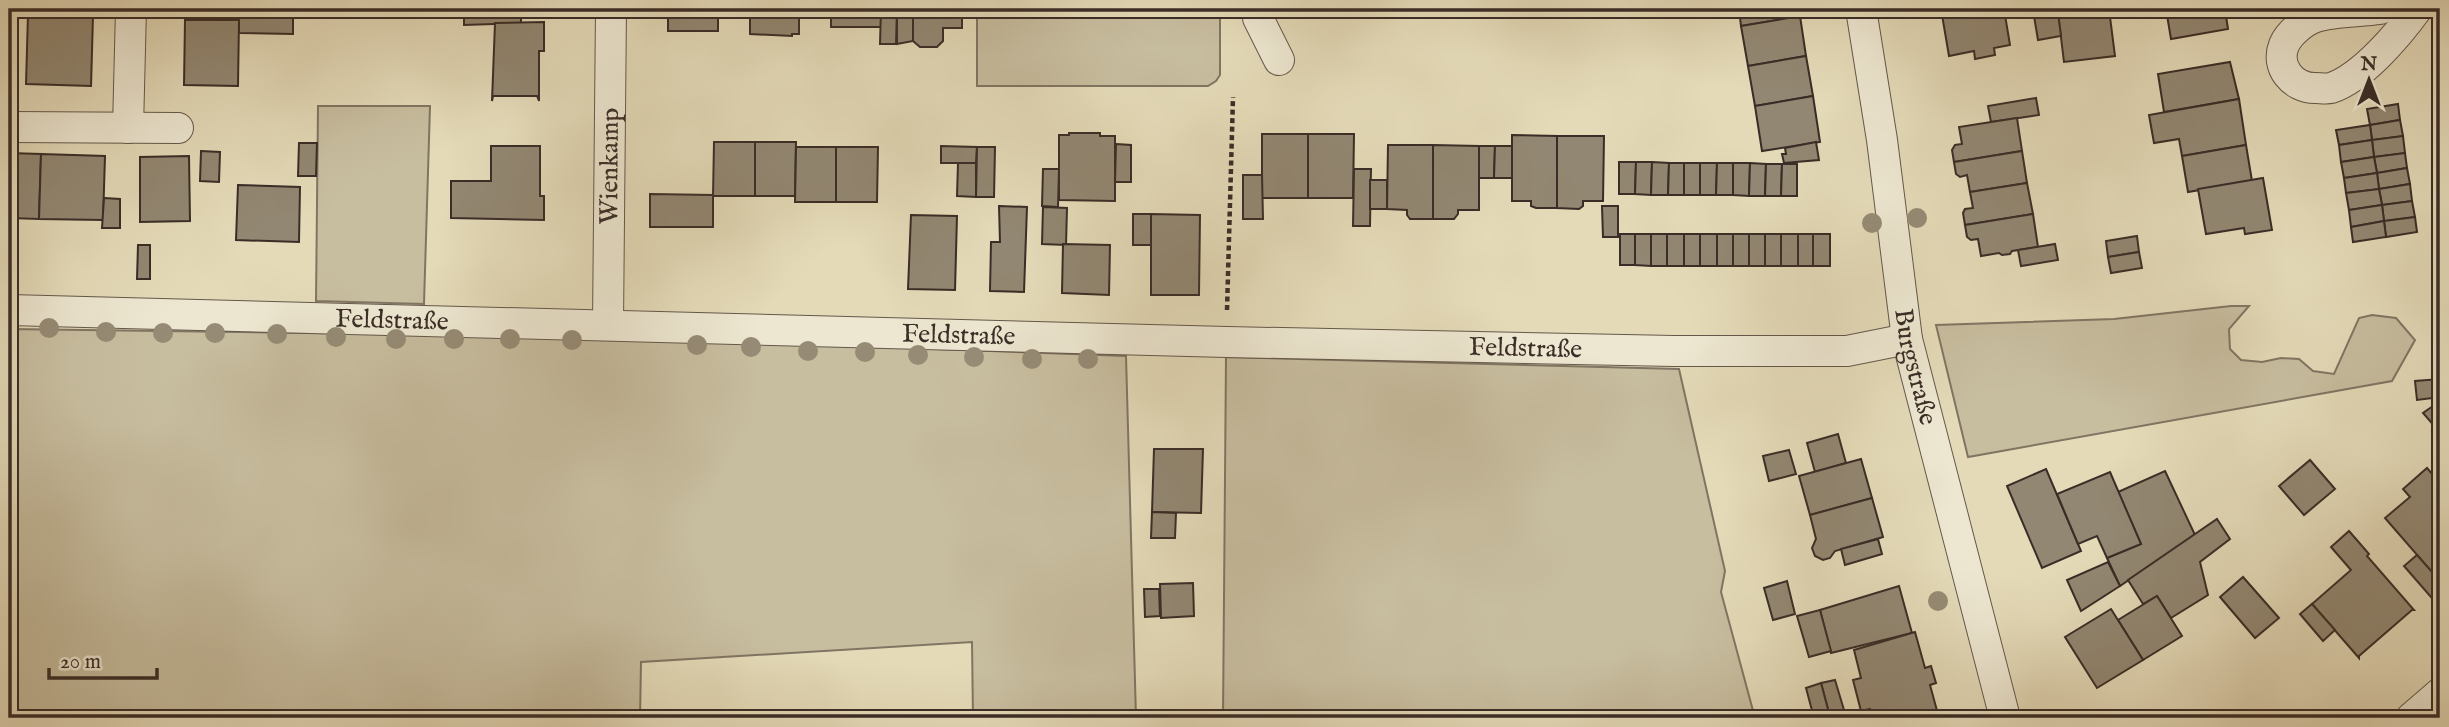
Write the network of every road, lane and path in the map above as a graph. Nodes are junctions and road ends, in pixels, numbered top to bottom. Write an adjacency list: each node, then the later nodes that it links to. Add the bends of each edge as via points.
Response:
1 (131, 9): 10 (street)
2 (611, 9): 13 (street, Wienkamp)
3 (1257, 9): 7 (street)
4 (1861, 9): 14 (street, Burgstraße)
5 (2380, 9): 6 (street, via 2315,18 2295,30 2284,45 2283,68 2293,82 2308,88 2331,88 2362,69 2398,35)
6 (2417, 9)
7 (1279, 60)
8 (1233, 97): 15 (path)
9 (9, 127): 10 (street)
10 (128, 128): 11 (street)
11 (178, 128)
12 (9, 310): 13 (street, Feldstraße)
13 (608, 324): 15 (street, Feldstraße)
14 (1907, 339): 15 (street, Feldstraße, via 1847,351); 17 (street, Burgstraße)
15 (1227, 342)
16 (2440, 693): 18 (street)
17 (2005, 718)
18 (2411, 718)

